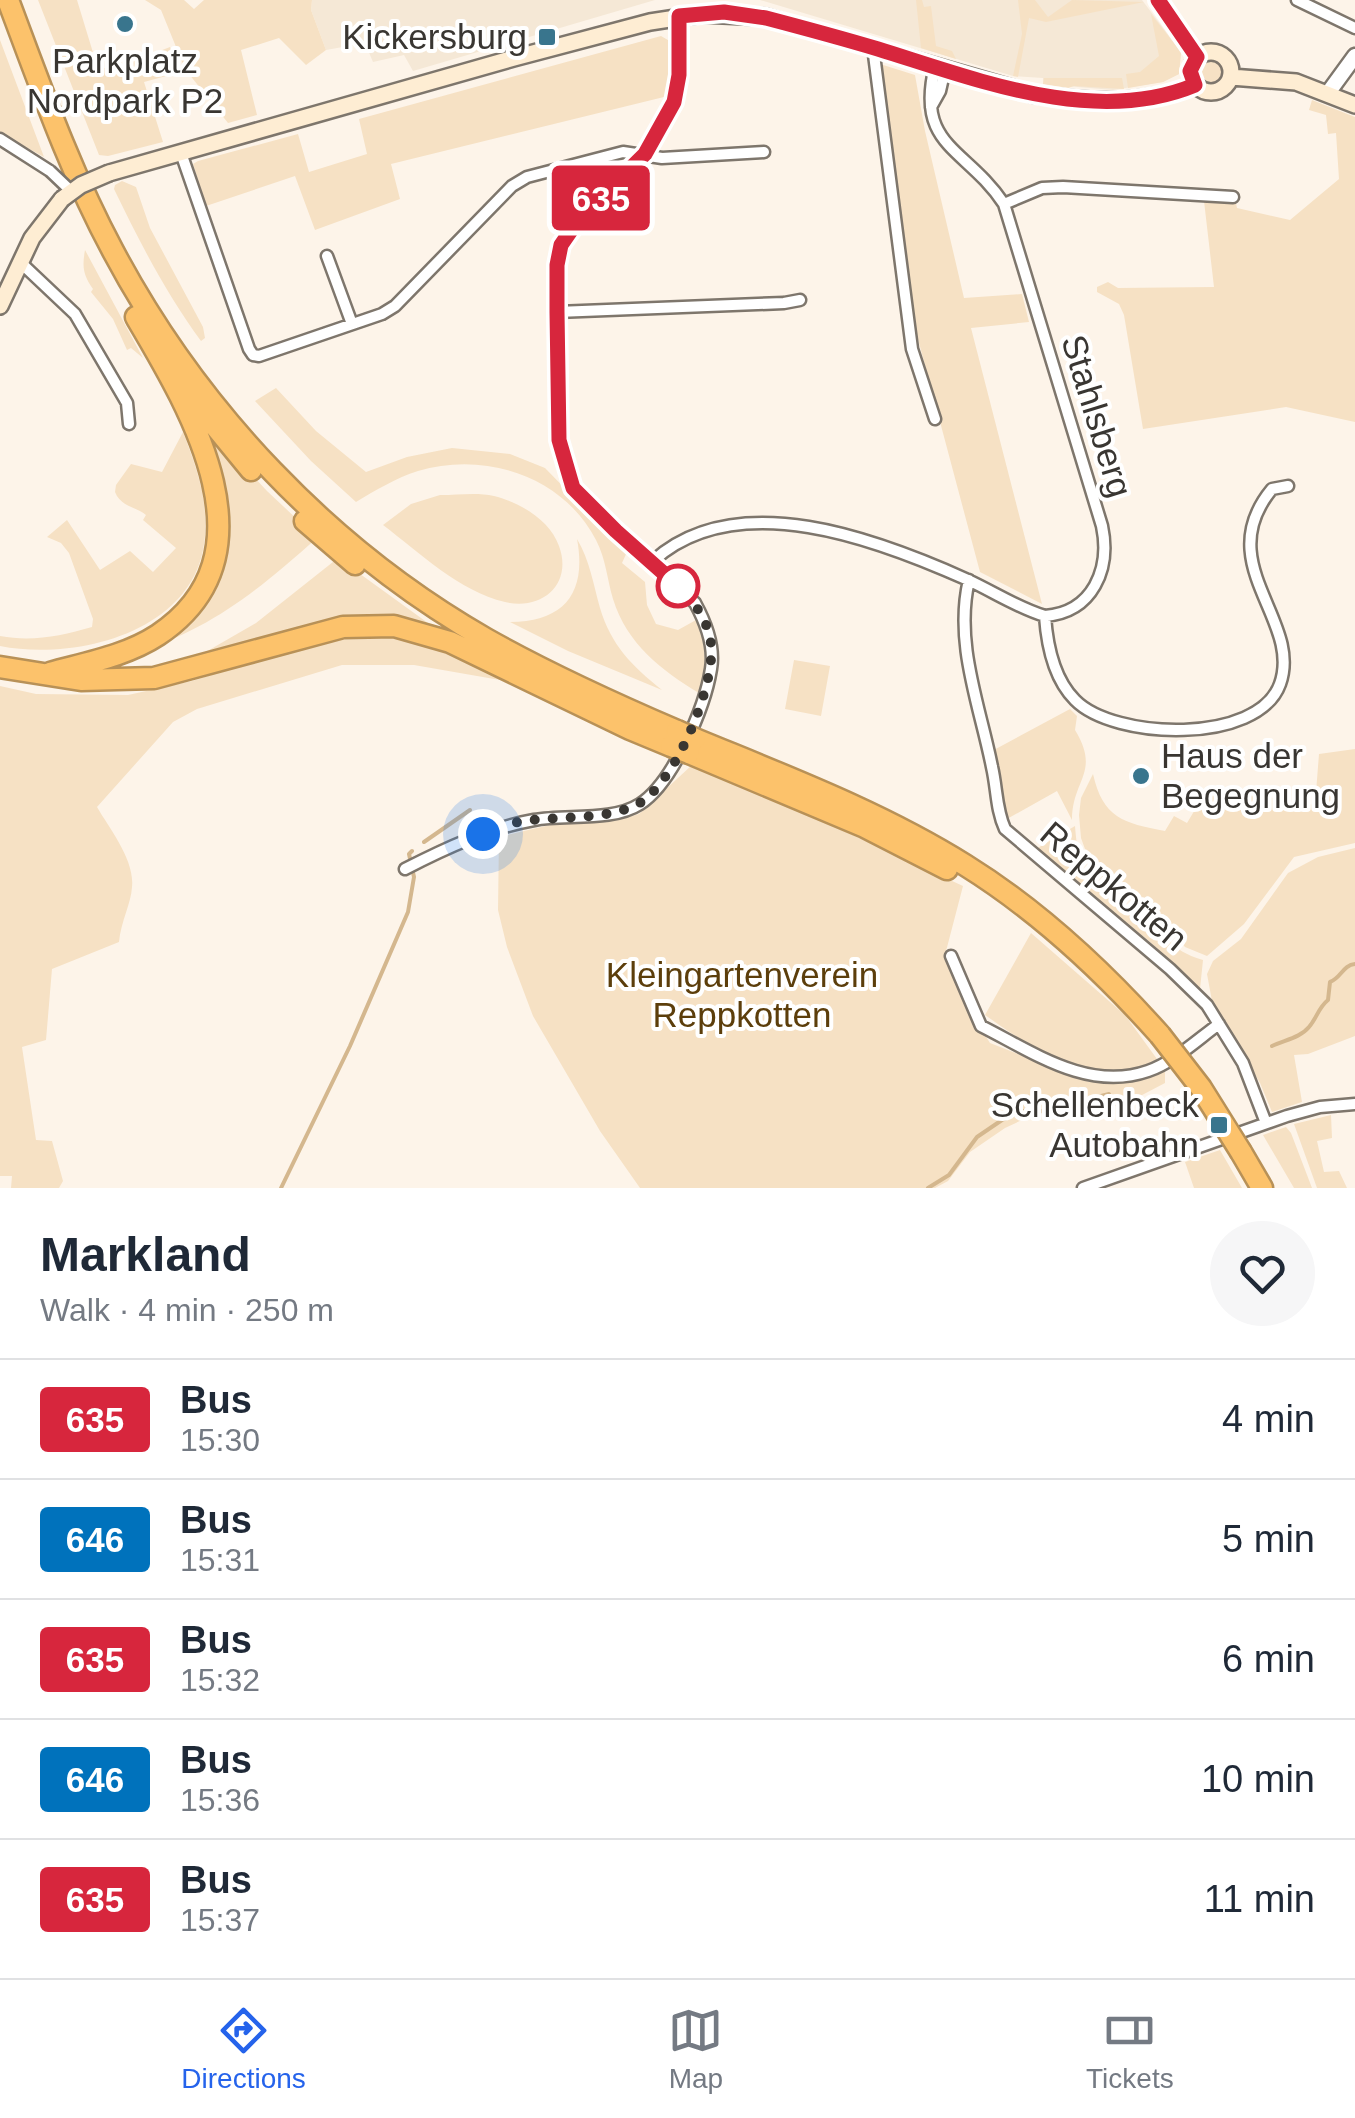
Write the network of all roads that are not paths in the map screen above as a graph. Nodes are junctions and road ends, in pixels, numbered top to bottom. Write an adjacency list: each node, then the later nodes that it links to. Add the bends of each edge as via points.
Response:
1 (8, 0): 32 (highway, via 76,174 133,288 210,400)
2 (1158, 0): 9 (main road)
3 (1297, 0): 6 (street)
4 (0, 13): 24 (highway, via 56,161)
5 (679, 16): 7 (main road, via 724,12 766,18); 17 (main road); 18 (street, via 678,90)
6 (1355, 28)
7 (873, 47): 10 (main road); 29 (street, via 912,348)
8 (1355, 56): 13 (street)
9 (1197, 57): 11 (main road, via 1221,54); 12 (main road, via 1190,71)
10 (940, 68): 12 (main road, via 1065,99 1126,99); 21 (street, Stahlsberg, via 940,91 930,108 934,126)
11 (1231, 76): 12 (main road, via 1216,92); 13 (main road, via 1296,82)
12 (1195, 85)
13 (1328, 93): 14 (main road)
14 (1355, 105)
15 (0, 139): 19 (street, bridge, via 50,171)
16 (764, 152): 18 (street)
17 (182, 153): 19 (main road, bridge, via 110,173); 28 (street, via 253,355)
18 (645, 154): 27 (street, via 561,245); 28 (street, via 623,152 527,177 395,306)
19 (66, 195): 23 (main road, via 39,225)
20 (1233, 196): 21 (street, via 1063,187)
21 (1004, 204): 36 (street, Stahlsberg, via 1105,540 1104,569 1088,598)
22 (328, 256): 28 (street)
23 (20, 262): 26 (main road); 30 (street, via 75,314 127,403)
24 (126, 298): 32 (highway, via 195,404 251,469); 38 (highway, via 206,457 218,506 218,546 210,578 179,620 123,653)
25 (800, 300): 27 (street)
26 (0, 304)
27 (557, 312): 34 (street, via 558,429 566,471 584,502)
28 (352, 324)
29 (935, 419)
30 (129, 424)
31 (1288, 486): 36 (street, via 1268,494 1252,528 1252,559 1284,668 1273,699 1250,718 1186,729 1092,714 1060,680)
32 (307, 514): 33 (highway)
33 (361, 560): 39 (highway, via 435,620); 40 (highway, via 486,639)
34 (653, 561): 35 (street, via 670,546 714,530 793,524 853,536); 41 (street, via 695,603 711,644 712,668 691,727 658,788 617,812 494,828)
35 (969, 580): 36 (street); 43 (street, Reppkotten, via 965,643 1005,829 1197,994)
36 (1046, 616)
37 (0, 667): 38 (highway)
38 (50, 673): 39 (highway, via 103,682 154,678 368,625 432,635)
39 (544, 685): 40 (highway, via 630,729)
40 (683, 742): 46 (highway, via 958,875 1070,957 1155,1038)
41 (407, 868)
42 (951, 956): 43 (street, via 982,1026 1072,1071 1098,1077 1150,1070)
43 (1219, 1024): 45 (street, Reppkotten)
44 (1355, 1104): 45 (street)
45 (1266, 1123): 47 (street)
46 (1236, 1155): 48 (highway); 49 (highway)
47 (1084, 1188)
48 (1247, 1188)
49 (1262, 1188)

